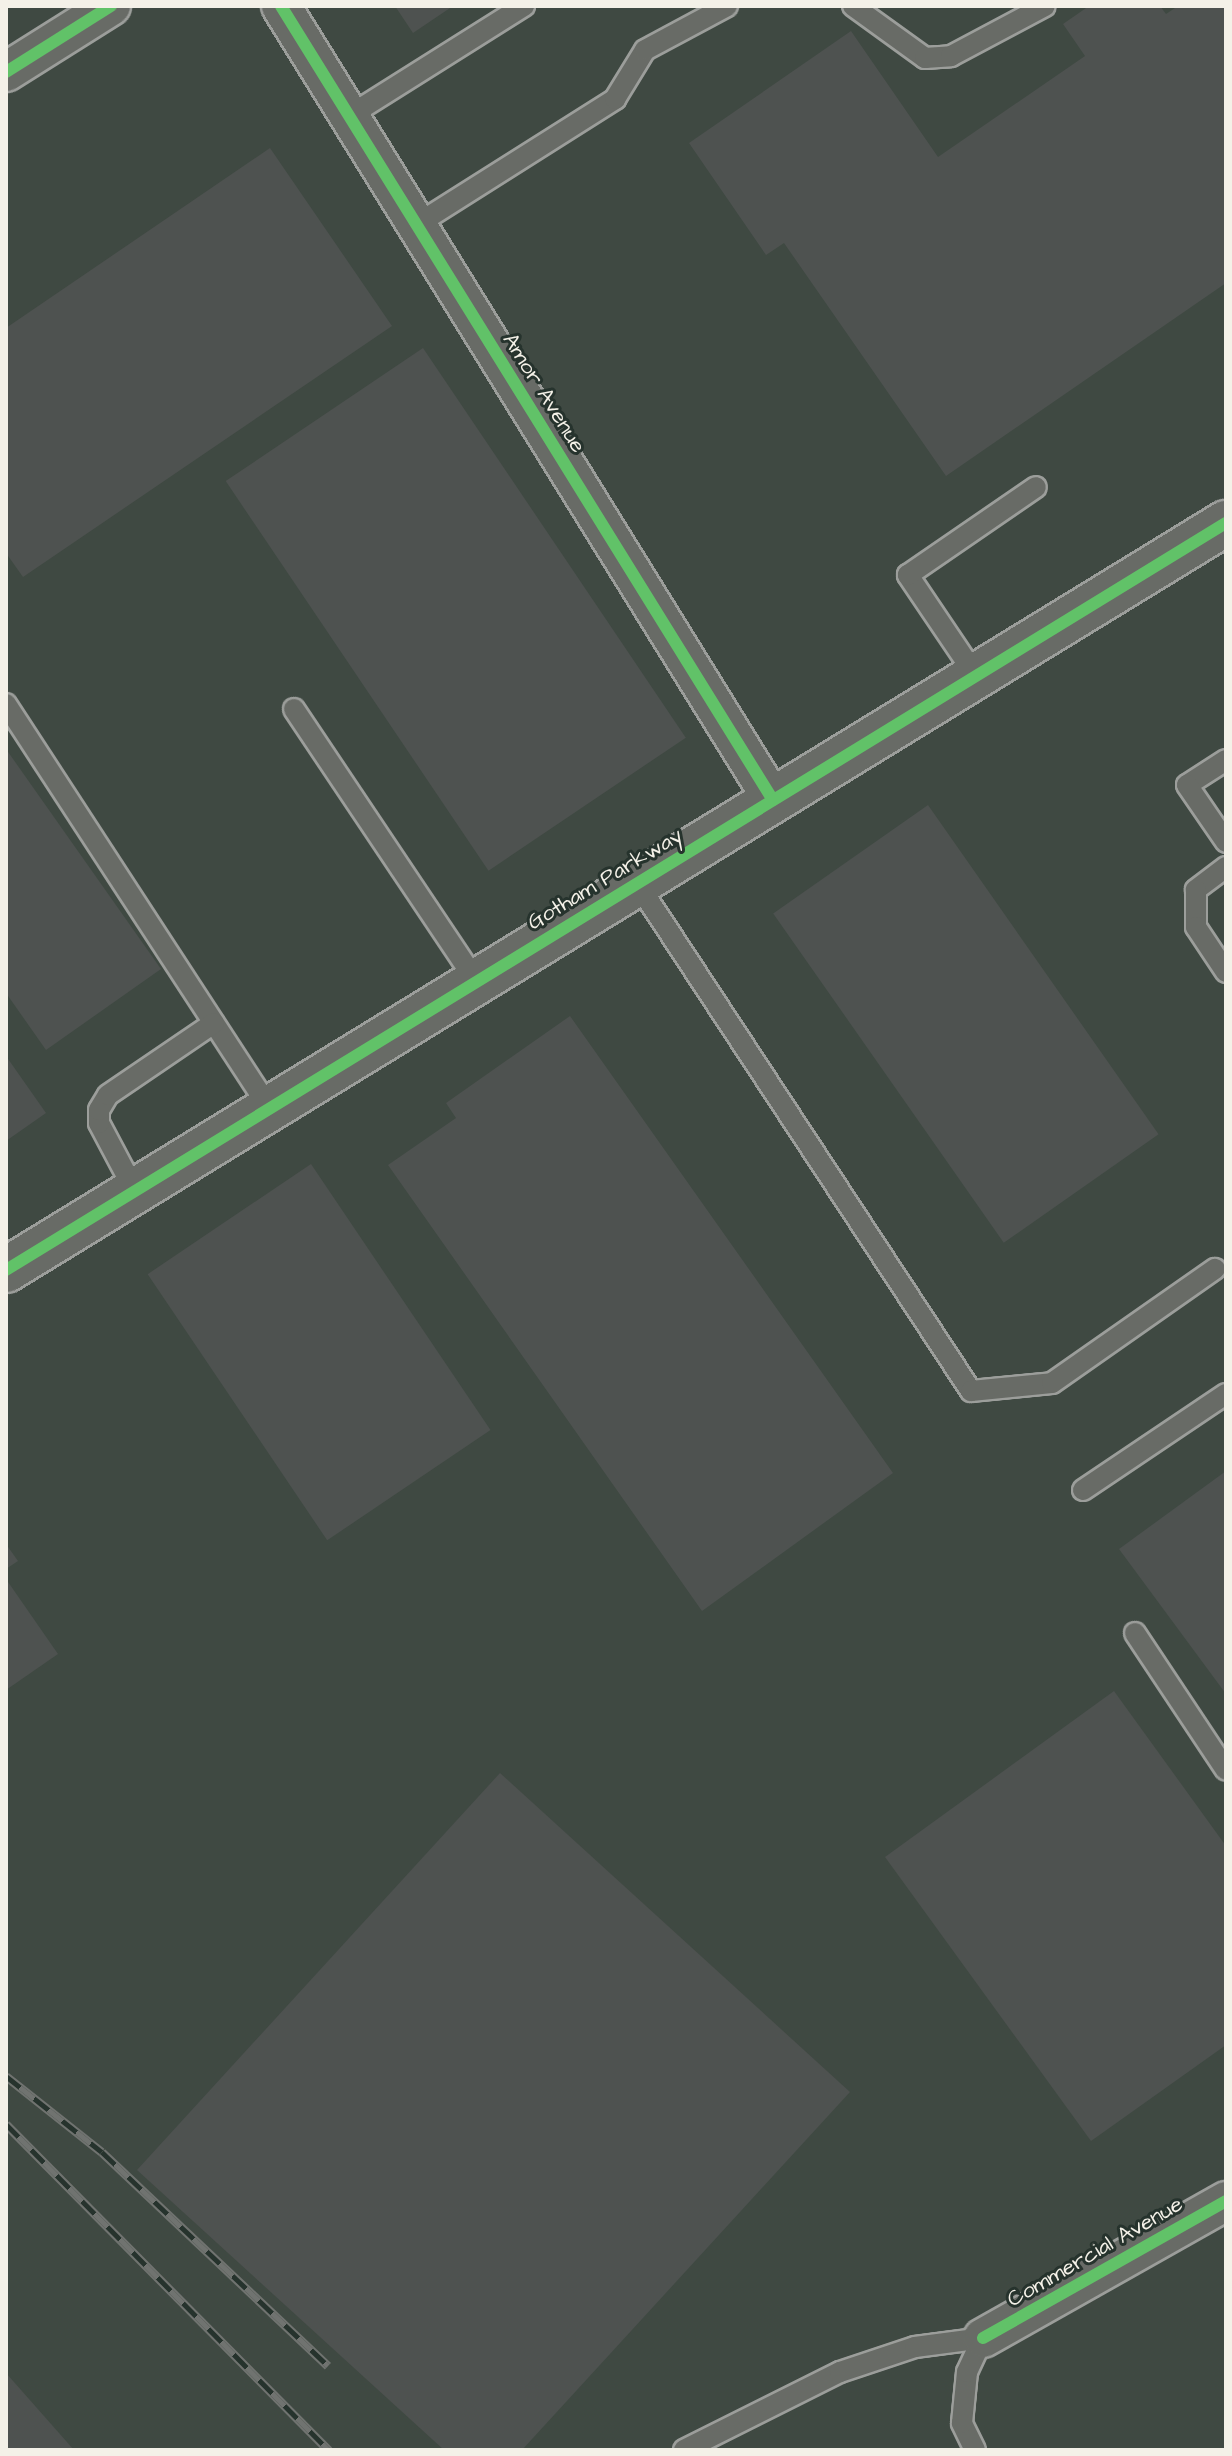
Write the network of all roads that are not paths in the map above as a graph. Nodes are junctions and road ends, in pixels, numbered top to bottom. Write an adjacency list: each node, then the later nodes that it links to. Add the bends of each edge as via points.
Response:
1 (111, 6): 7 (street)
2 (281, 6): 8 (street, Amor Avenue)
3 (524, 6): 8 (lane)
4 (727, 6): 9 (lane, via 645,50 615,99)
5 (853, 6): 6 (lane, via 925,58 951,56)
6 (1045, 6)
7 (6, 72)
8 (349, 116): 9 (street, Amor Avenue)
9 (416, 225): 16 (street, Amor Avenue)
10 (1036, 487): 12 (lane, via 908,575)
11 (1226, 523): 12 (street, Gotham Parkway)
12 (976, 676): 16 (street, Gotham Parkway)
13 (6, 704): 22 (lane)
14 (294, 709): 21 (lane)
15 (1226, 760): 17 (lane, via 1187,785)
16 (773, 800): 19 (street, Gotham Parkway)
17 (1226, 842)
18 (1226, 867): 20 (lane, via 1196,890 1196,927)
19 (637, 883): 21 (street, Gotham Parkway); 25 (lane, via 971,1391 1052,1383)
20 (1226, 972)
21 (476, 981): 23 (street, Gotham Parkway)
22 (214, 1023): 23 (lane); 24 (lane, via 108,1095 99,1110 99,1123)
23 (269, 1108): 24 (street, Gotham Parkway)
24 (135, 1191): 26 (street, Gotham Parkway)
25 (1215, 1269)
26 (6, 1270)
27 (1226, 1394): 28 (lane)
28 (1083, 1490)
29 (1135, 1633): 30 (lane)
30 (1226, 1770)
31 (1226, 2201): 32 (street, Commercial Avenue)
32 (983, 2338): 33 (lane, via 915,2347 840,2372); 34 (lane, via 967,2372 962,2423)
33 (684, 2450)
34 (975, 2450)

